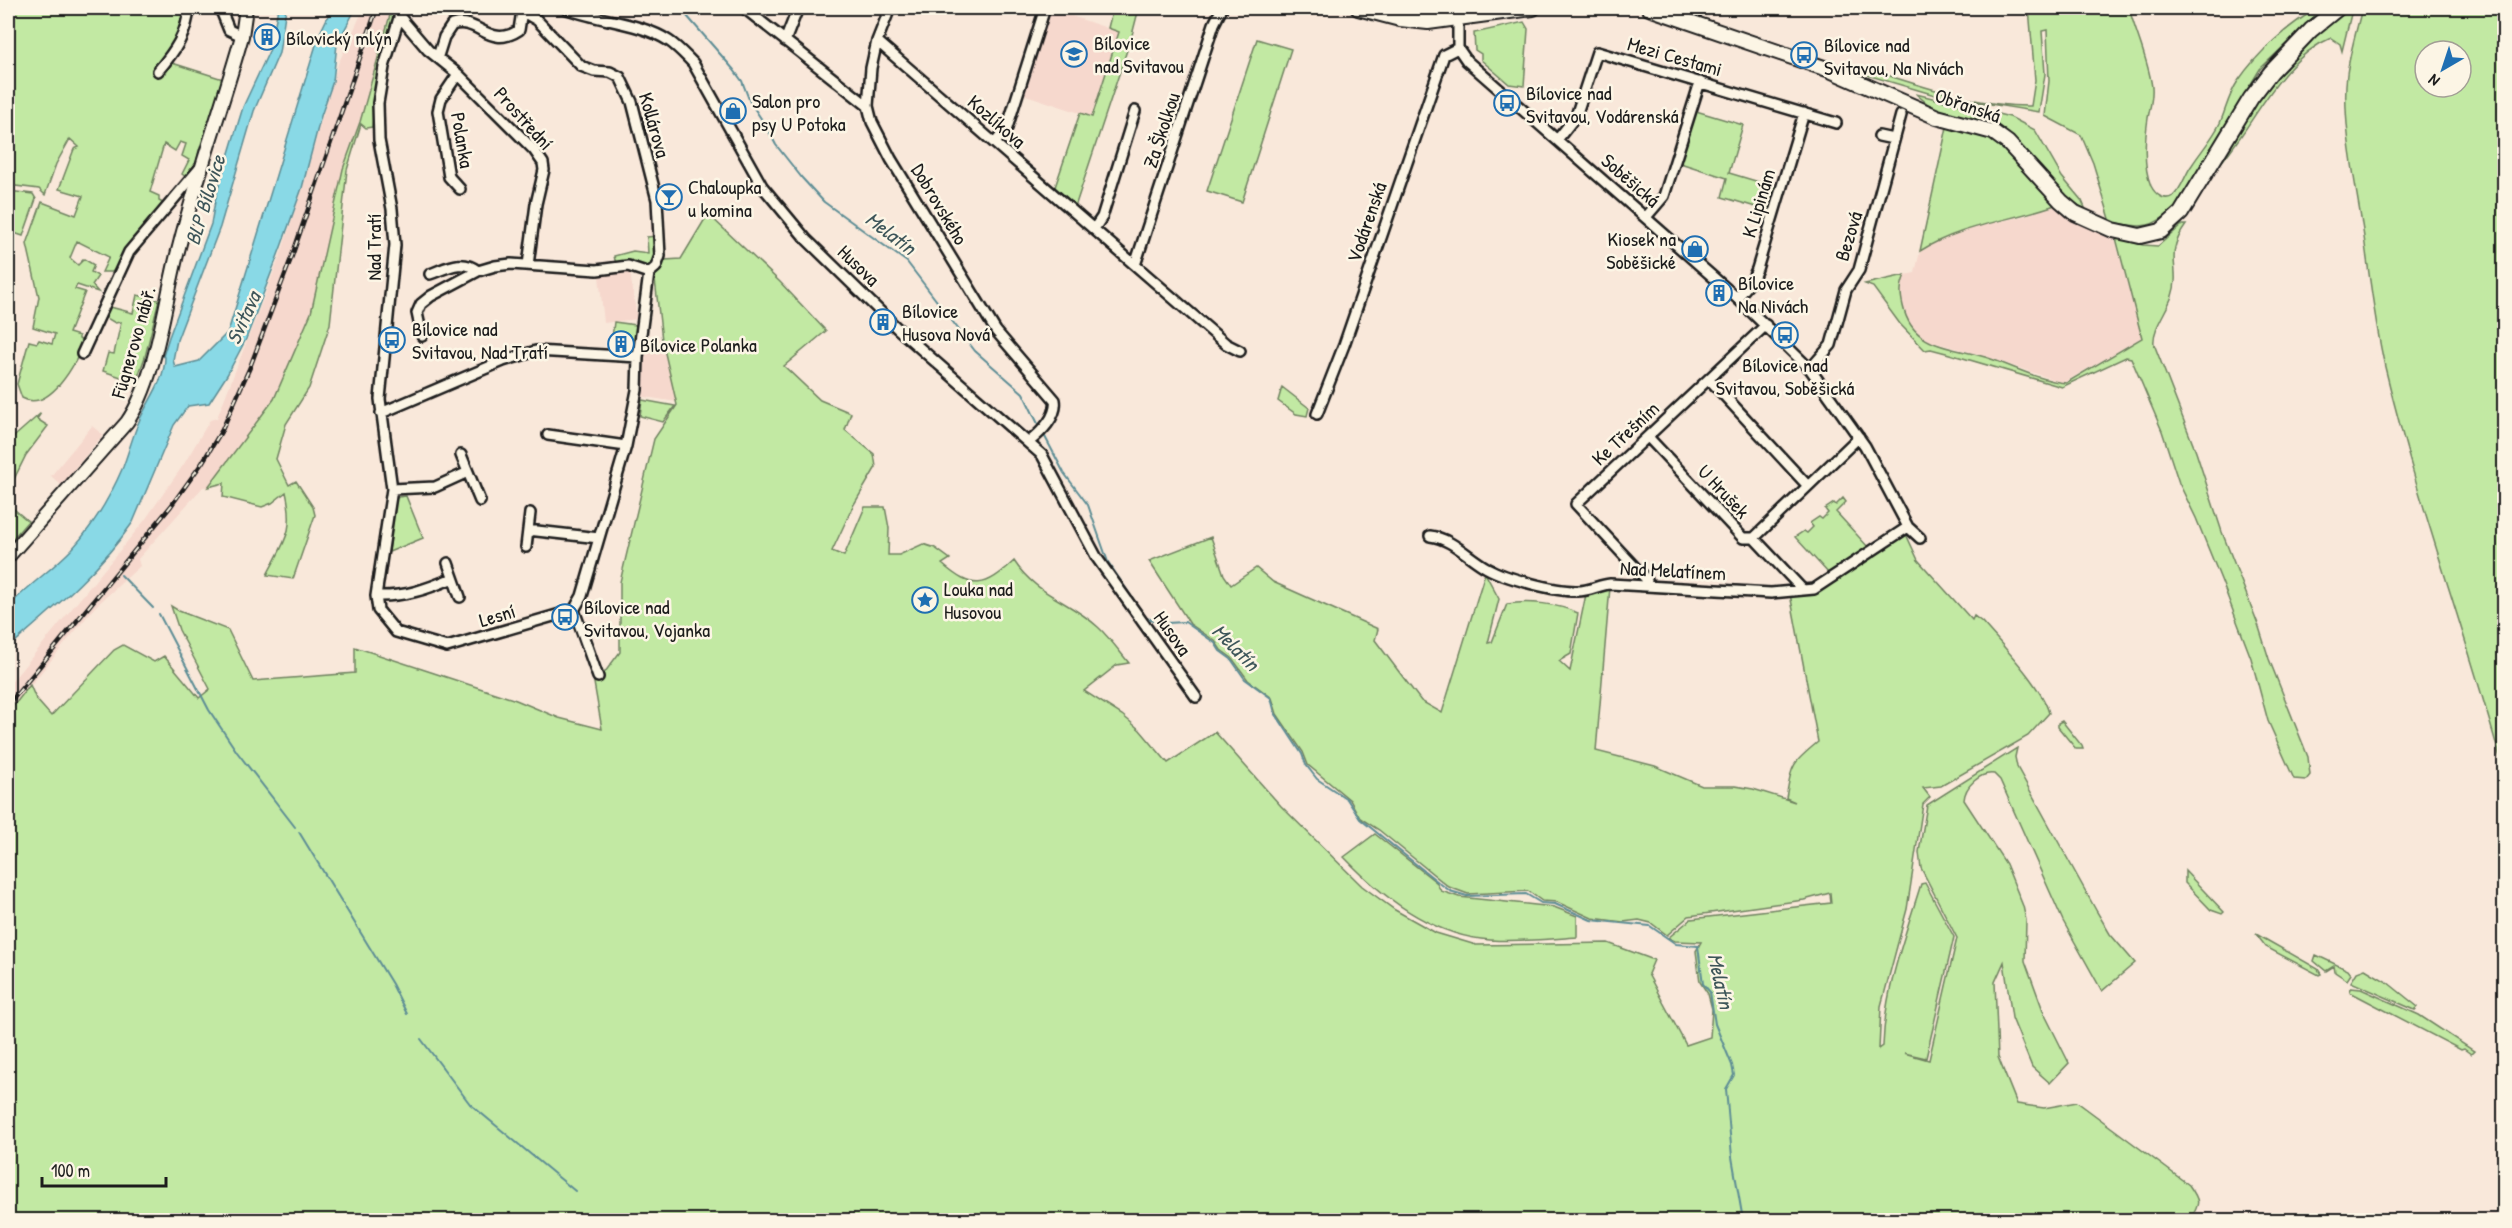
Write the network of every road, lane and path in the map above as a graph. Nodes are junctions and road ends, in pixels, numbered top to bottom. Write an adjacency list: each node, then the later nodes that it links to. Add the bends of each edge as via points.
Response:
1 (189, 8): 22 (street, via 186,30)
2 (220, 8): 17 (street, via 229,30)
3 (246, 8): 17 (street, Fügnerovo nábř.)
4 (565, 8): 56 (street, Husova, via 652,33 678,48 699,73 762,186 806,239 904,334)
5 (744, 8): 18 (street)
6 (798, 8): 18 (street)
7 (890, 8): 19 (street)
8 (1046, 8): 33 (street, via 1007,128)
9 (1222, 8): 39 (street, Za Školkou)
10 (1358, 8): 16 (main road, via 1407,20)
11 (1533, 8): 16 (main road)
12 (1649, 8): 13 (main road, Obřanská, via 1830,70 1937,117 1993,132 2069,209 2135,236 2151,236 2174,221 2271,72)
13 (2338, 8)
14 (519, 9): 21 (street, via 519,30 509,36 492,37 463,23 452,25); 41 (street, Kollárova, via 537,20 581,66 610,72 620,77 626,87 657,200 660,256)
15 (400, 12): 21 (street, via 428,50); 51 (street, Nad Tratí, via 378,103 379,140 395,244)
16 (1458, 19): 20 (street)
17 (242, 36): 34 (street, Fügnerovo nábř.)
18 (785, 41): 25 (street)
19 (877, 41): 25 (street); 33 (street, Kozlíkova)
20 (1458, 48): 32 (street, Soběšická, via 1477,70); 52 (street, Vodárenská, via 1444,55)
21 (438, 56): 23 (street)
22 (158, 71)
23 (458, 74): 35 (street, Polanka, via 441,99 438,111 449,177); 38 (street, Prostřední, via 543,163)
24 (1700, 82): 27 (street, Mezi Cestami); 32 (street, Mezi Cestami, via 1597,52 1576,116); 36 (street, via 1664,196)
25 (868, 106): 56 (street, Dobrovského, via 891,159 996,331 1055,400 1054,413)
26 (1135, 111): 37 (street, via 1102,217)
27 (1804, 113): 29 (street, Mezi Cestami); 43 (street, K Lipinám, via 1757,269)
28 (1900, 115): 31 (street, Bezová)
29 (1836, 123)
30 (1879, 136): 31 (street)
31 (1893, 139): 49 (street, Bezová, via 1859,270 1846,290 1834,340)
32 (1557, 140): 36 (street, Soběšická)
33 (995, 143): 37 (street, Kozlíkova)
34 (202, 166): 47 (street, Fügnerovo nábř., via 129,252); 71 (street, Fügnerovo nábř., via 149,374 136,408)
35 (460, 189)
36 (1646, 217): 43 (street, Soběšická)
37 (1094, 229): 39 (street, Kozlíkova)
38 (528, 265): 40 (street, via 511,264); 41 (street, via 597,270 628,266)
39 (1135, 265): 46 (street, Kozlíkova, via 1226,344)
40 (478, 271): 42 (street, via 460,263); 45 (street, via 422,304 417,317)
41 (649, 273): 48 (street)
42 (430, 274)
43 (1737, 298): 44 (street, Soběšická)
44 (1766, 325): 49 (street, Soběšická); 50 (street, Ke Třešním)
45 (422, 336)
46 (1240, 351)
47 (82, 354)
48 (638, 357): 51 (street, via 536,351); 57 (street, via 637,390)
49 (1810, 369): 55 (street, Soběšická)
50 (1709, 379): 54 (street, Ke Třešním); 60 (street)
51 (381, 413): 61 (street, Nad Tratí)
52 (1317, 414)
53 (548, 435): 57 (street)
54 (1648, 436): 68 (street, U Hrušek, via 1743,538); 73 (street, Ke Třešním, via 1576,504)
55 (1859, 437): 60 (street); 64 (street, Soběšická)
56 (1029, 442): 82 (street, Husova, via 1057,480 1097,558)
57 (626, 446): 67 (street)
58 (461, 455): 59 (street)
59 (468, 472): 61 (street, via 435,487); 62 (street)
60 (1808, 486): 68 (street)
61 (392, 489): 78 (street, Nad Tratí)
62 (480, 501)
63 (530, 513): 65 (street)
64 (1908, 527): 69 (street, Soběšická); 77 (street, Nad Melatínem, via 1814,589)
65 (528, 530): 67 (street); 70 (street)
66 (1430, 536): 77 (street, Nad Melatínem, via 1442,538 1510,579 1569,591 1610,584 1771,593)
67 (599, 538): 80 (street)
68 (1754, 538): 77 (street, U Hrušek)
69 (1920, 538)
70 (526, 547)
71 (8, 557)
72 (448, 563): 74 (street)
73 (1639, 572): 75 (street); 76 (street, Ke Třešním)
74 (453, 578): 78 (street, via 397,597); 79 (street)
75 (1631, 579)
76 (1647, 580)
77 (1802, 589)
78 (376, 596): 80 (street, Lesní, via 378,610 396,632 447,647)
79 (460, 597)
80 (574, 610): 81 (street)
81 (598, 677)
82 (1196, 697)

